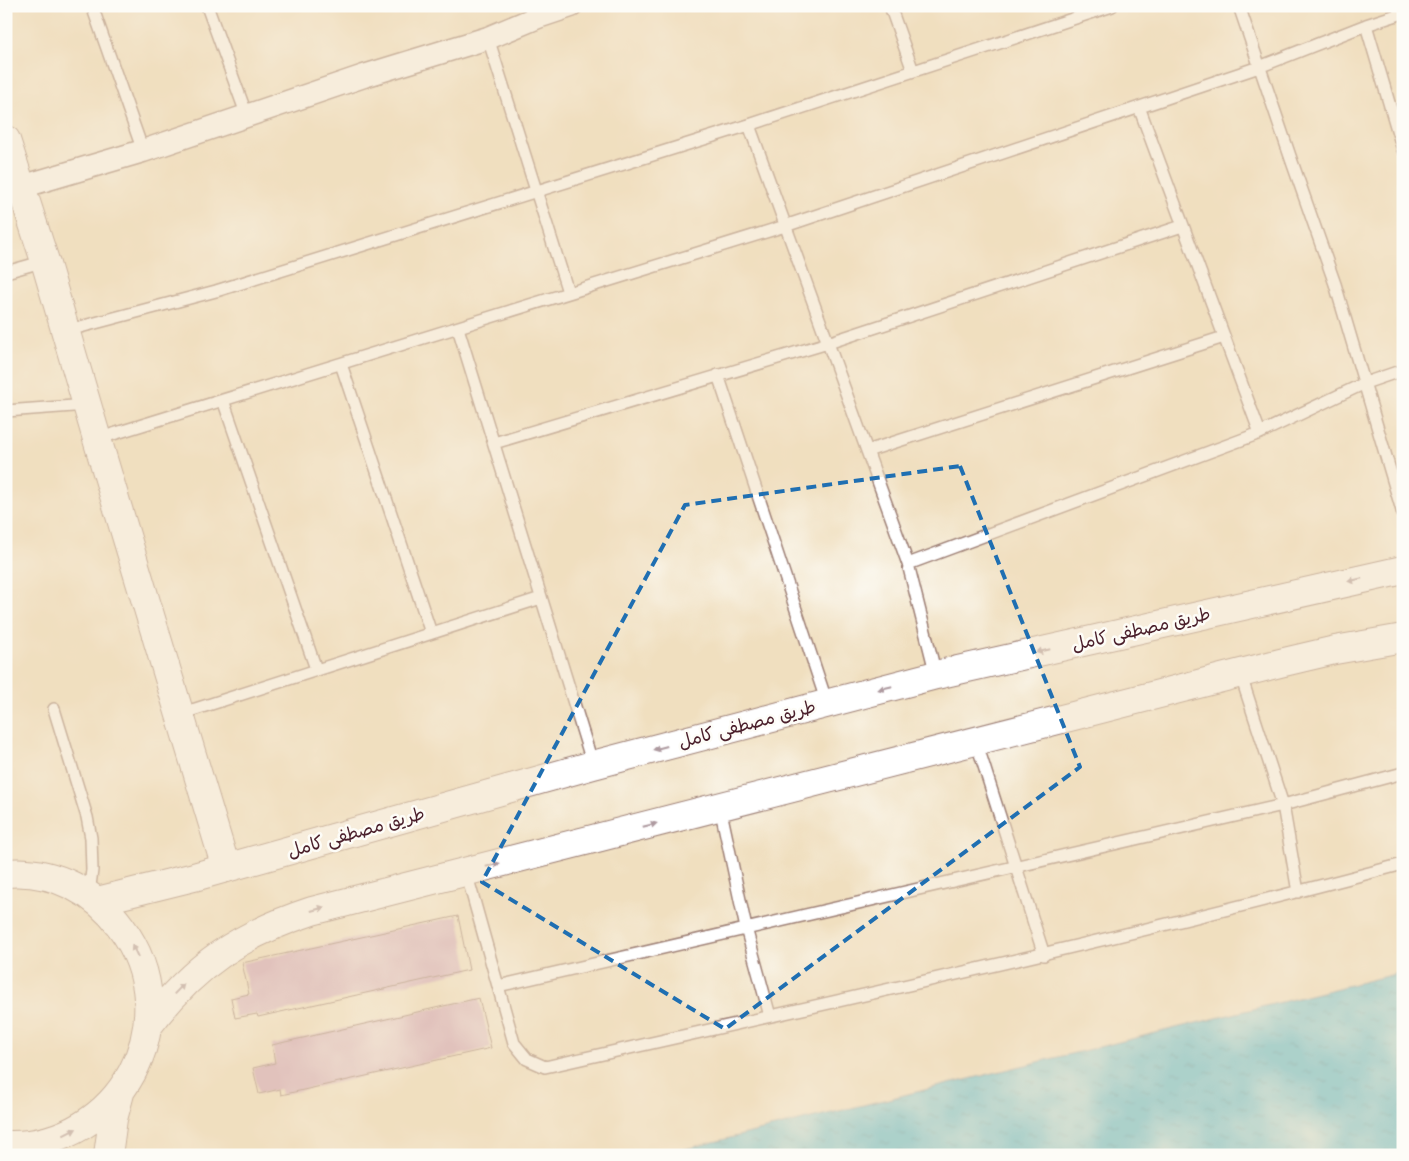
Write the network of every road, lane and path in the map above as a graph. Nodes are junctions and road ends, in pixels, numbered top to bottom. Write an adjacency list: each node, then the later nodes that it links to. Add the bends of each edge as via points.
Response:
1 (92, 6): 18 (lane)
2 (207, 6): 14 (lane)
3 (571, 6): 7 (street)
4 (890, 6): 12 (lane)
5 (1112, 6): 12 (lane)
6 (1240, 6): 11 (lane)
7 (536, 12): 10 (street)
8 (1403, 13): 9 (lane)
9 (1366, 25): 11 (lane); 17 (lane)
10 (488, 38): 14 (street); 20 (lane)
11 (1259, 67): 13 (lane); 33 (lane, via 1335,284)
12 (913, 71): 15 (lane)
13 (1138, 107): 21 (lane); 22 (lane)
14 (246, 116): 18 (street)
15 (749, 125): 20 (lane); 21 (lane)
16 (6, 140): 19 (main road)
17 (1403, 150)
18 (143, 151): 19 (street)
19 (21, 186): 23 (main road)
20 (536, 191): 25 (lane); 27 (lane, via 216,291)
21 (785, 226): 25 (lane); 29 (lane)
22 (1182, 226): 28 (lane); 29 (lane)
23 (45, 261): 24 (lane); 27 (main road)
24 (6, 272)
25 (568, 292): 26 (lane)
26 (458, 328): 30 (lane); 39 (lane)
27 (65, 331): 35 (main road)
28 (1224, 337): 37 (lane); 40 (lane)
29 (828, 342): 32 (lane); 40 (lane)
30 (341, 364): 34 (lane); 45 (lane)
31 (1403, 370): 33 (lane)
32 (718, 376): 39 (lane); 50 (lane)
33 (1365, 383): 37 (lane); 41 (lane)
34 (223, 400): 38 (lane); 47 (lane)
35 (87, 405): 36 (lane); 38 (main road)
36 (6, 411)
37 (1260, 433): 42 (lane)
38 (97, 438): 52 (main road)
39 (494, 443): 44 (lane)
40 (867, 451): 42 (lane)
41 (1403, 514)
42 (908, 564): 49 (lane)
43 (1403, 570): 49 (main road, طريق مصطفى كامل, one-way to 49)
44 (541, 598): 45 (lane); 54 (lane)
45 (432, 633): 47 (lane)
46 (1403, 638): 48 (main road, via 1335,650)
47 (316, 669): 52 (lane)
48 (1240, 673): 53 (main road); 56 (lane)
49 (936, 676): 50 (main road, طريق مصطفى كامل, one-way to 50)
50 (827, 703): 54 (main road, طريق مصطفى كامل, one-way to 54)
51 (54, 709): 64 (lane, via 87,817)
52 (180, 714): 60 (main road)
53 (976, 741): 57 (main road); 59 (lane)
54 (593, 765): 60 (main road, طريق مصطفى كامل)
55 (1403, 773): 56 (lane)
56 (1283, 805): 59 (lane); 63 (lane)
57 (720, 807): 61 (main road, one-way to 57); 65 (lane)
58 (1403, 864): 63 (lane)
59 (1015, 865): 65 (lane); 66 (lane)
60 (226, 868): 64 (main road, طريق مصطفى كامل)
61 (466, 872): 67 (lane); 69 (main road, one-way to 61, via 199,969 252,934 312,911)
62 (6, 873): 64 (main road, via 48,877)
63 (1298, 892): 66 (lane)
64 (93, 898): 69 (main road, one-way to 64, via 147,987 139,957 119,924)
65 (746, 928): 67 (lane); 68 (lane)
66 (1044, 955): 68 (lane)
67 (498, 986): 68 (lane, via 514,1043 527,1059 545,1067)
68 (770, 1016)
69 (148, 1026): 70 (main road, via 133,1072)
70 (121, 1092): 71 (main road, one-way to 70, via 65,1135 86,1124); 72 (main road)
71 (16, 1149)
72 (108, 1155)

